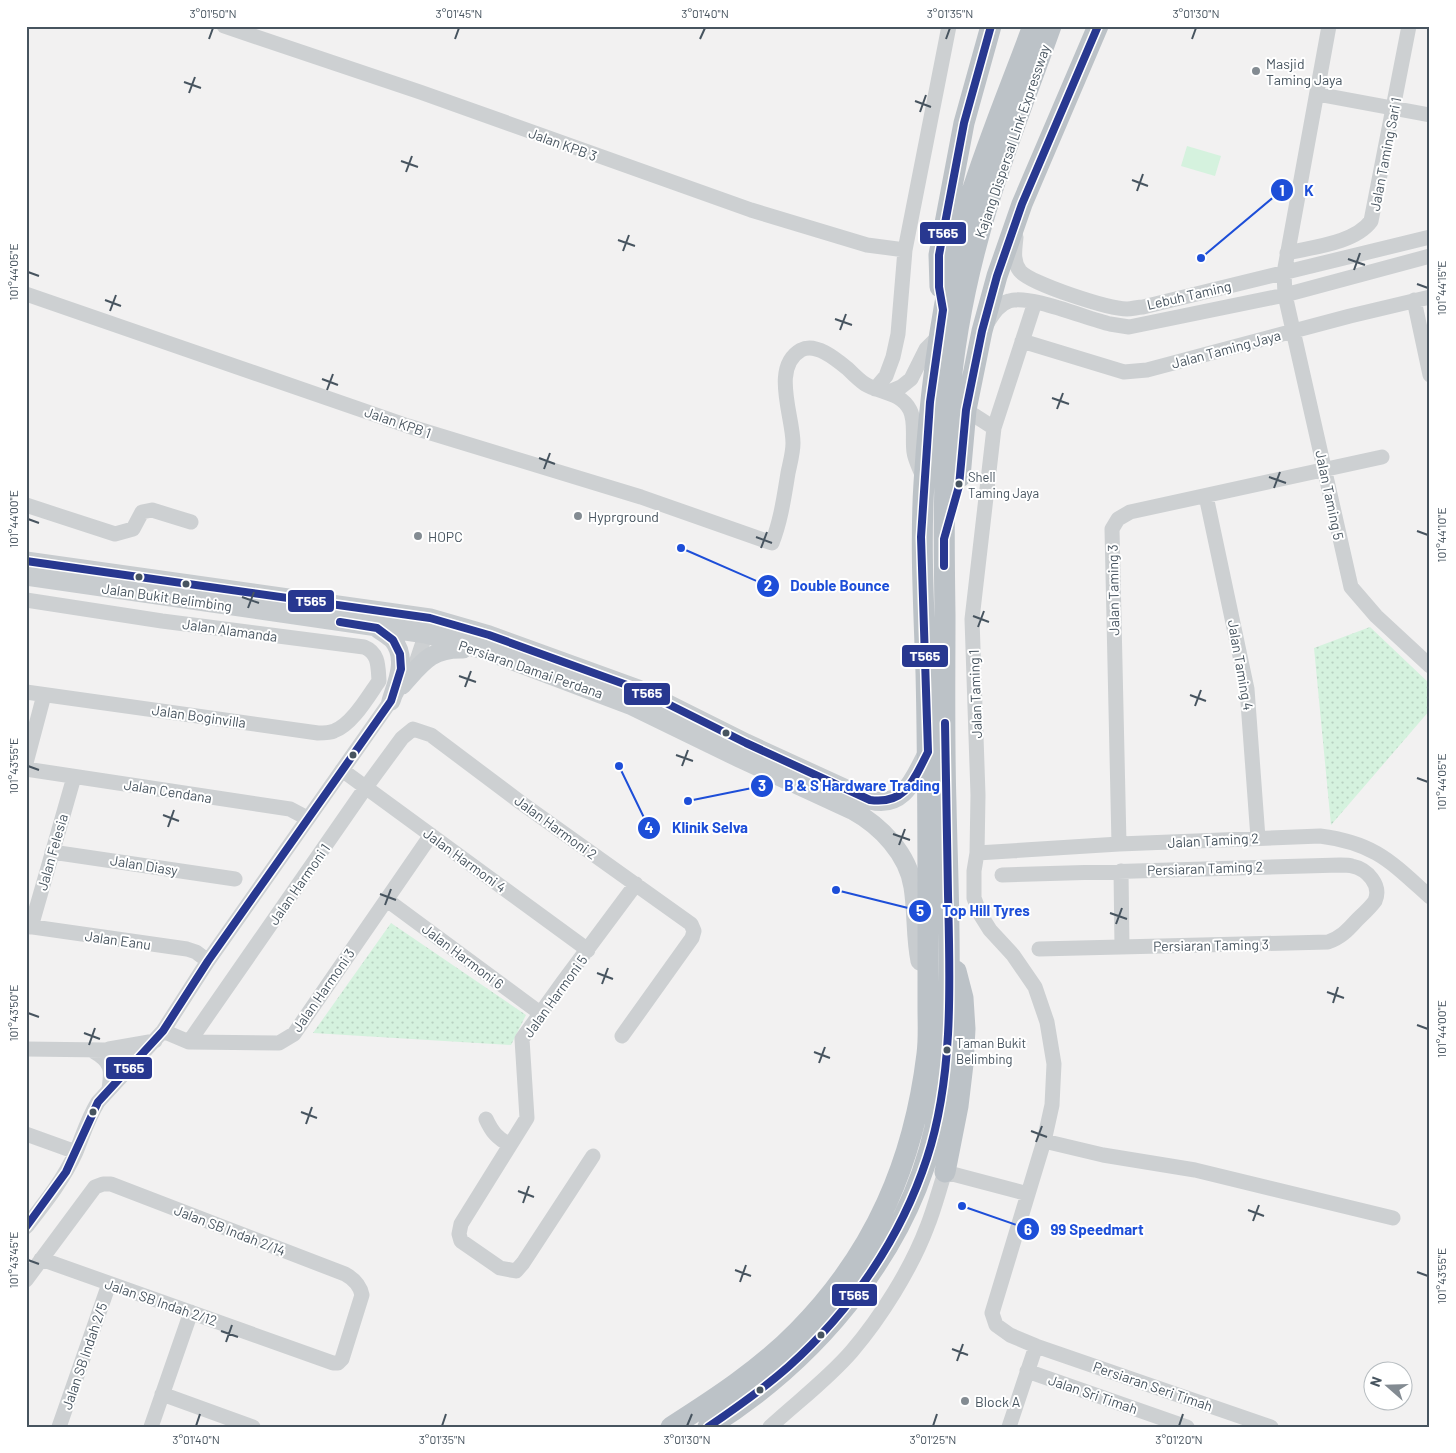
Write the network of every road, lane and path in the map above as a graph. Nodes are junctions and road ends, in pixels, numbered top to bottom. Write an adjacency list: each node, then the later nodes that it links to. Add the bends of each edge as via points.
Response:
1 (224, 26): 14 (street, Jalan KPB 3, via 751,210 868,245)
2 (949, 26): 14 (street)
3 (991, 26): 23 (highway, via 964,123 939,256)
4 (1033, 26): 23 (highway, Kajang Dispersal Link Expressway, via 970,198)
5 (1052, 26): 38 (highway, Kajang Dispersal Link Expressway, via 988,203 970,274 957,337 949,405)
6 (1098, 26): 12 (highway)
7 (1329, 26): 9 (street, Jalan Taming 5)
8 (1409, 26): 10 (street, Jalan Taming Sari 1)
9 (1317, 94): 10 (street); 15 (street, Jalan Taming 5)
10 (1394, 109): 11 (street); 15 (street, Jalan Taming Sari 1, via 1371,221 1366,228 1348,238)
11 (1430, 115)
12 (1022, 204): 17 (street, Lebuh Taming, via 1014,255 1019,270 1042,284 1114,307 1143,307); 24 (highway)
13 (1430, 237): 17 (street, Lebuh Taming)
14 (905, 250): 29 (street, via 896,342)
15 (1287, 253): 17 (street, Jalan Taming 5)
16 (1430, 256): 19 (street, Lebuh Taming)
17 (1284, 273): 19 (street, Jalan Taming 5)
18 (26, 294): 29 (street, Jalan KPB 1, via 408,426 642,497 772,544 780,523 793,443 785,376 793,355 804,349 824,353 863,383)
19 (1285, 295): 22 (street, Lebuh Taming, via 1129,326 1110,324); 25 (street, Jalan Taming 5)
20 (1430, 296): 21 (street, Jalan Taming Jaya)
21 (1414, 300): 25 (street, Jalan Taming Jaya); 28 (street)
22 (1034, 302): 24 (street, Lebuh Taming, via 1010,300 997,309); 27 (street, Jalan Taming 1)
23 (943, 310): 26 (highway, Kajang Dispersal Link Expressway)
24 (982, 331): 30 (highway)
25 (1294, 331): 27 (street, Jalan Taming Jaya, via 1147,370 1124,372); 33 (street, Jalan Taming 5)
26 (939, 336): 29 (street, via 926,349 912,379 901,387); 34 (highway, Kajang Dispersal Link Expressway)
27 (1022, 340): 31 (street, Jalan Taming 1)
28 (1430, 375)
29 (882, 391): 34 (street, via 897,397 910,410 914,455)
30 (966, 410): 31 (street); 38 (highway, via 959,486)
31 (994, 428): 65 (street, Jalan Taming 1, via 972,619)
32 (1382, 457): 33 (street, Jalan Taming 3)
33 (1325, 470): 35 (street, Jalan Taming 3); 45 (street, Jalan Taming 5, via 1351,587 1376,616)
34 (924, 481): 53 (highway, Kajang Dispersal Link Expressway, via 921,537)
35 (1206, 496): 61 (street, Jalan Taming 4, via 1247,689); 63 (street, Jalan Taming 3, via 1130,512 1118,519 1112,529)
36 (26, 505): 37 (street, via 115,534 133,529 142,512 152,510)
37 (191, 522)
38 (944, 539): 76 (highway, Kajang Dispersal Link Expressway)
39 (26, 561): 42 (main road, Jalan Bukit Belimbing)
40 (26, 576): 43 (main road, Jalan Bukit Belimbing)
41 (26, 600): 50 (street, Jalan Alamanda, via 364,647 377,658 379,681)
42 (428, 626): 43 (main road, Jalan Bukit Belimbing); 44 (main road, Persiaran Damai Perdana); 46 (street, via 417,660); 53 (main road, Persiaran Damai Perdana, via 489,635 638,689 746,743 880,803 900,797)
43 (377, 628): 49 (main road, via 393,640 400,654 401,669)
44 (484, 650): 46 (main road, via 436,652 424,660); 80 (main road, Persiaran Damai Perdana, via 630,705 865,817 882,831 906,865 913,886 919,957)
45 (1430, 666)
46 (402, 685): 49 (street)
47 (26, 692): 48 (street, Jalan Boginvilla)
48 (44, 695): 50 (street, Jalan Boginvilla, via 318,733 334,731); 54 (street)
49 (391, 701): 51 (street)
50 (362, 706): 51 (street)
51 (379, 718): 56 (street)
52 (413, 729): 58 (street, Jalan Harmoni 1, via 402,738); 70 (street, Jalan Harmoni 2, via 431,735)
53 (928, 752): 80 (highway, Kajang Dispersal Link Expressway)
54 (26, 763)
55 (26, 769): 57 (street, Jalan Cendana)
56 (342, 770): 58 (street, Jalan Harmoni 4); 59 (street)
57 (74, 777): 59 (street, Jalan Cendana, via 290,809); 64 (street, Jalan Felesia)
58 (366, 787): 60 (street, Jalan Harmoni 4); 84 (street, Jalan Harmoni 1)
59 (307, 818): 79 (street)
60 (431, 835): 72 (street, Jalan Harmoni 3); 78 (street, Jalan Harmoni 4)
61 (1258, 838): 62 (street, Jalan Taming 2); 71 (street, Jalan Taming 2, via 1320,836 1360,844 1396,866)
62 (1185, 842): 63 (street, Jalan Taming 2); 66 (street)
63 (1120, 844): 65 (street, Jalan Taming 2)
64 (52, 852): 69 (street, Jalan Diasy); 74 (street, Jalan Felesia)
65 (977, 853): 91 (street, Jalan Taming 1, via 974,898 980,914 1035,987 1047,1022 1054,1072 1052,1105)
66 (1187, 868): 67 (street, Persiaran Taming 2); 73 (street, Persiaran Taming 2, via 1354,866 1369,874 1375,883 1377,892)
67 (1121, 871): 68 (street, Persiaran Taming 2); 75 (street)
68 (1002, 875)
69 (235, 879)
70 (636, 884): 78 (street, Jalan Harmoni 5); 83 (street, Jalan Harmoni 2, via 691,924 694,931)
71 (1430, 897)
72 (387, 900): 81 (street, Jalan Harmoni 6); 84 (street, Jalan Harmoni 3, via 294,1034 279,1043)
73 (1370, 907): 75 (street, Persiaran Taming 3, via 1338,939 1328,942)
74 (28, 926): 79 (street, Jalan Eanu, via 188,949)
75 (1122, 947): 77 (street, Persiaran Taming 3)
76 (950, 949): 95 (highway, via 963,998 964,1029 958,1106); 113 (highway, Kajang Dispersal Link Expressway, via 947,1048 939,1110 909,1204 864,1283 841,1312 776,1377)
77 (1039, 949)
78 (588, 950): 81 (street, Jalan Harmoni 5)
79 (208, 960): 82 (street)
80 (928, 994): 112 (highway, Kajang Dispersal Link Expressway, via 928,1049 919,1108 909,1147 874,1231 848,1272 798,1331 764,1362)
81 (540, 1013): 92 (street, Jalan Harmoni 5, via 522,1039 527,1118)
82 (159, 1036): 84 (street, Jalan Harmoni 3); 86 (street); 87 (street)
83 (622, 1036)
84 (189, 1042)
85 (26, 1049): 86 (street)
86 (99, 1050): 87 (street); 88 (street, via 109,1063)
87 (137, 1061): 88 (street)
88 (109, 1089): 93 (street, via 90,1114)
89 (486, 1119): 92 (street, via 491,1131)
90 (26, 1134): 93 (street)
91 (1044, 1142): 96 (street, Persiaran Seri Timah); 97 (street, via 1195,1170)
92 (510, 1145): 94 (street, Jalan Harmoni 5, via 461,1224 459,1234 461,1241 500,1268 516,1270 523,1264)
93 (76, 1152): 98 (street, via 64,1176)
94 (594, 1156)
95 (945, 1172): 96 (street); 114 (street, via 927,1227 885,1307 852,1352)
96 (1028, 1194): 103 (street, Persiaran Seri Timah, via 992,1312 996,1325)
97 (1393, 1218)
98 (26, 1227)
99 (41, 1259): 100 (street); 101 (street, Jalan SB Indah 2/12); 104 (street, Jalan SB Indah 2/14, via 96,1187 111,1184 354,1279 362,1295 345,1352)
100 (26, 1280)
101 (109, 1284): 102 (street, Jalan SB Indah 2/12); 109 (street, Jalan SB Indah 2/5)
102 (191, 1312): 104 (street, Jalan SB Indah 2/12); 106 (street)
103 (1036, 1346): 105 (street); 108 (street, Persiaran Seri Timah)
104 (338, 1363)
105 (1028, 1371): 107 (street, Jalan Sri Timah); 115 (street)
106 (162, 1394): 110 (street); 111 (street)
107 (1148, 1420): 116 (street, Jalan Sri Timah)
108 (1235, 1421): 117 (street, Persiaran Seri Timah)
109 (59, 1427)
110 (151, 1427)
111 (253, 1427)
112 (670, 1427)
113 (708, 1427)
114 (770, 1427)
115 (1009, 1427)
116 (1187, 1427)
117 (1271, 1427)

